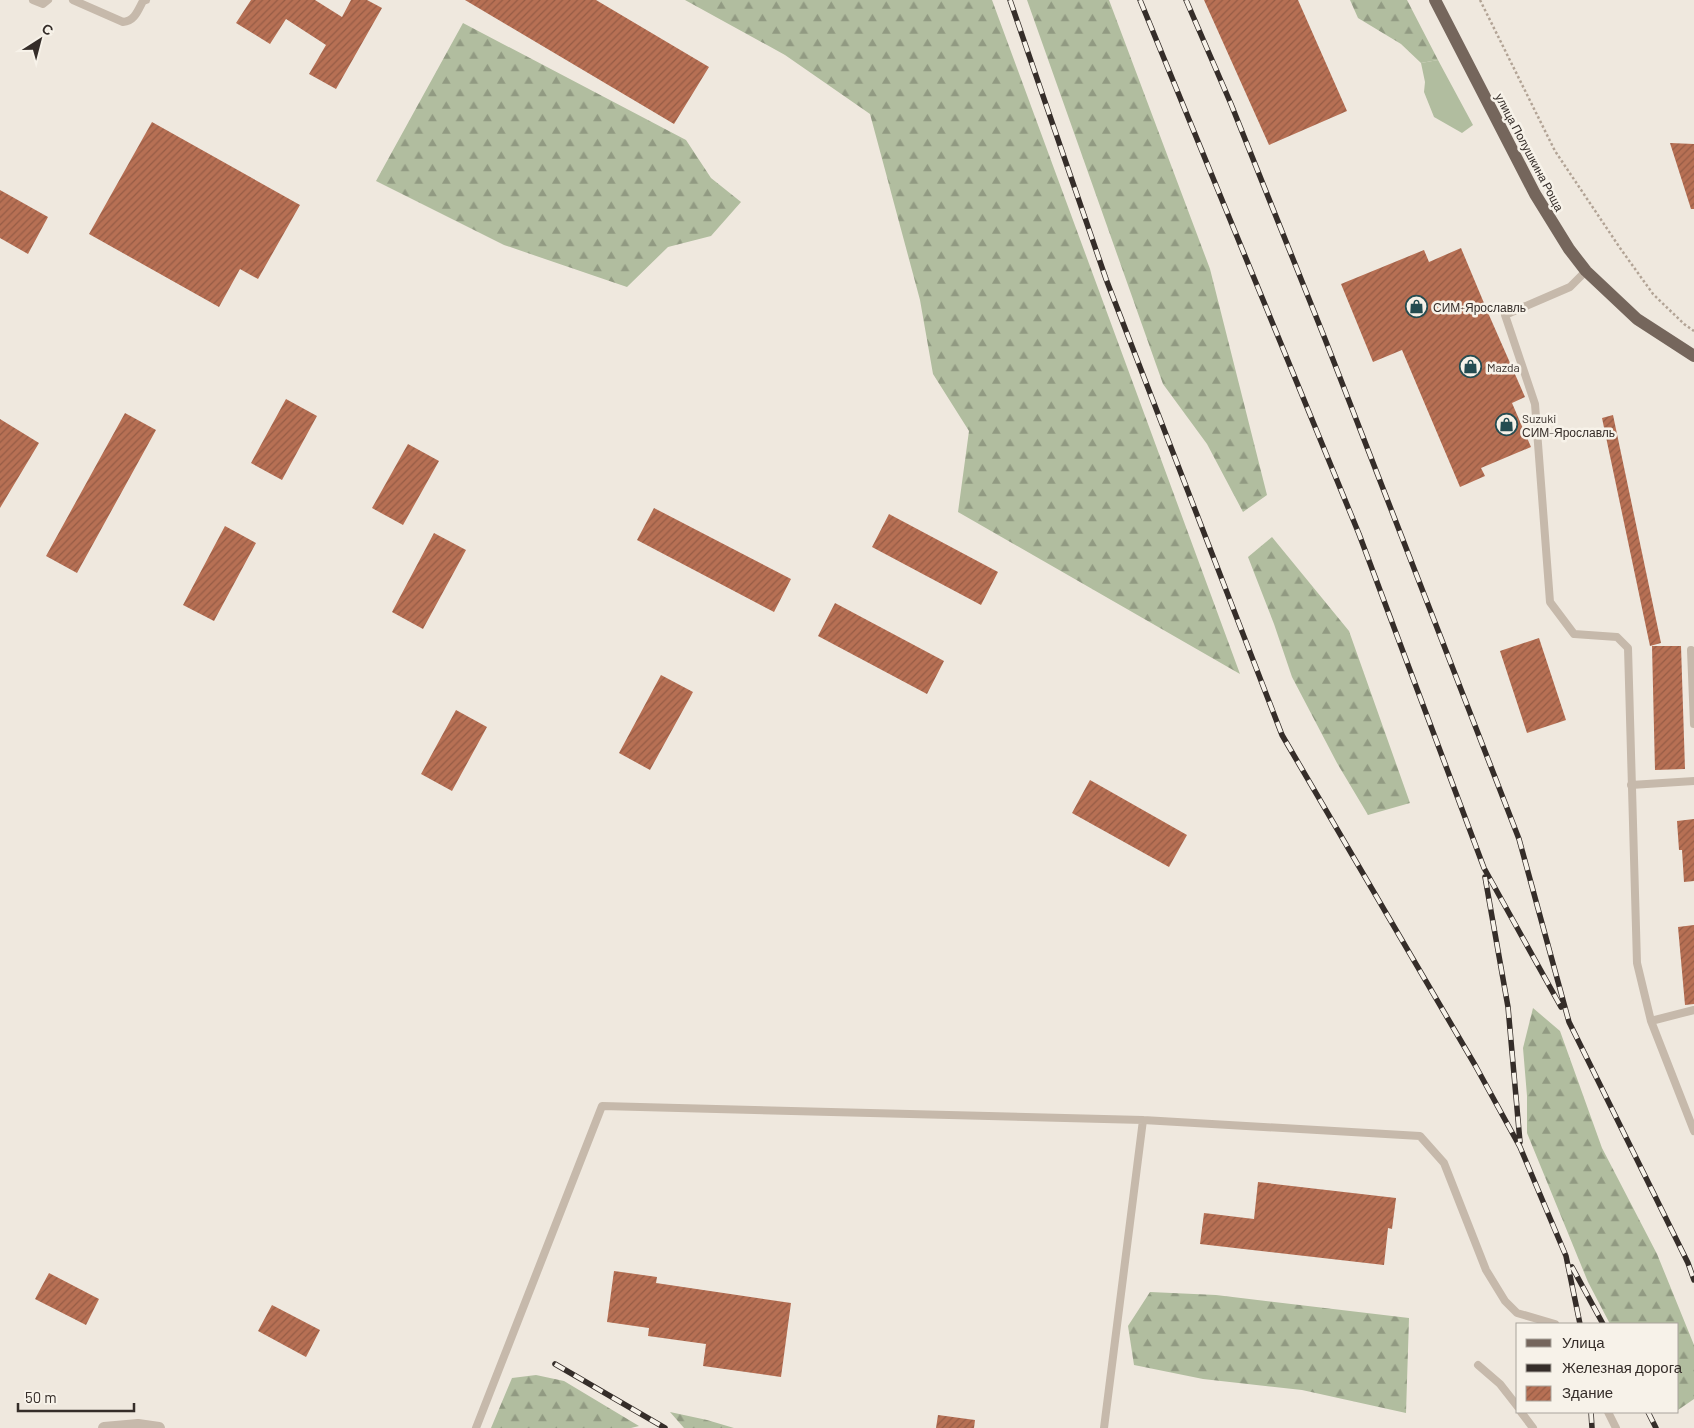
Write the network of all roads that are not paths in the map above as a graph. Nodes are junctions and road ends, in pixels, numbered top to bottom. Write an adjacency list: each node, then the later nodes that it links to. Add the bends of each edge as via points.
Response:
1 (33, 0): 2 (lane, via 43,4)
2 (48, 0)
3 (73, 0): 4 (lane, via 123,22 132,18)
4 (143, 0)
5 (1435, 0): 6 (main road, улица Полушкина Роща, via 1535,194)
6 (1586, 271): 7 (main road, улица Полушкина Роща, via 1636,319); 11 (lane, via 1570,287 1505,316 1535,404 1550,602 1574,634 1617,637 1628,648)
7 (1694, 356)
8 (1691, 650): 9 (lane)
9 (1694, 724)
10 (1694, 781): 11 (lane)
11 (1631, 785): 13 (lane, via 1637,963)
12 (1694, 1010): 13 (lane)
13 (1651, 1021): 15 (lane)
14 (1144, 1120): 16 (lane, via 1420,1136 1444,1163 1486,1270 1505,1301 1517,1313); 23 (lane, via 602,1106); 24 (lane)
15 (1694, 1131)
16 (1552, 1323)
17 (1478, 1365): 18 (lane, via 1500,1384)
18 (1516, 1404)
19 (1522, 1413): 25 (lane)
20 (1608, 1413): 26 (lane)
21 (104, 1428): 22 (street, via 138,1425)
22 (159, 1428)
23 (476, 1428)
24 (1104, 1428)
25 (1533, 1428)
26 (1616, 1428)

